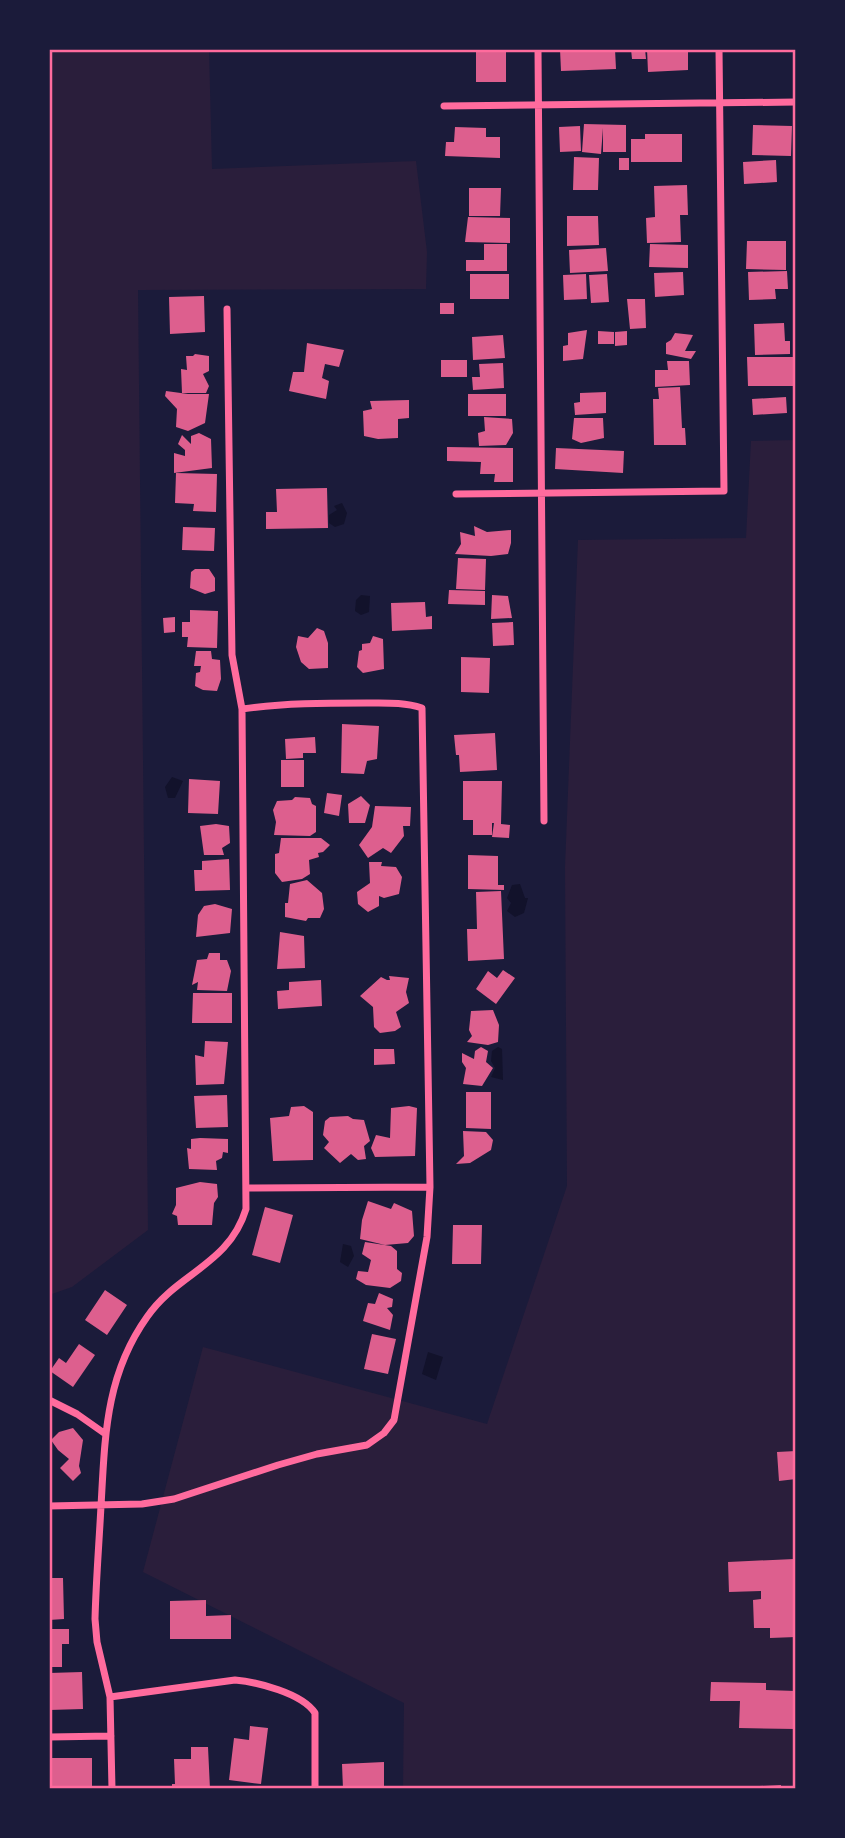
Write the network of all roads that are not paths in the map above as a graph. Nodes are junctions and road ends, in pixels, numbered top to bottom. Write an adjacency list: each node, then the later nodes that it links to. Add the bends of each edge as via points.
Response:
1 (538, 49): 5 (street)
2 (719, 49): 4 (street)
3 (796, 102): 4 (street)
4 (720, 104): 5 (street); 8 (street, via 724,491)
5 (539, 105): 6 (street); 8 (street)
6 (444, 106)
7 (226, 309): 10 (street, via 232,655)
8 (540, 492): 9 (street); 11 (street)
9 (456, 494)
10 (242, 709): 12 (street, via 346,703 422,708); 13 (street)
11 (544, 821)
12 (430, 1187): 13 (street); 17 (street, via 427,1237 394,1420 384,1433 367,1445 291,1461 174,1499)
13 (246, 1188): 15 (street, via 241,1227 222,1252 165,1295 136,1334 123,1360)
14 (49, 1400): 15 (street)
15 (104, 1433): 17 (street)
16 (49, 1507): 17 (street)
17 (101, 1507): 18 (street, via 94,1619)
18 (110, 1698): 19 (street); 22 (street, via 235,1680 286,1693 315,1713)
19 (111, 1736): 20 (street); 21 (street)
20 (49, 1737)
21 (112, 1789)
22 (315, 1789)

